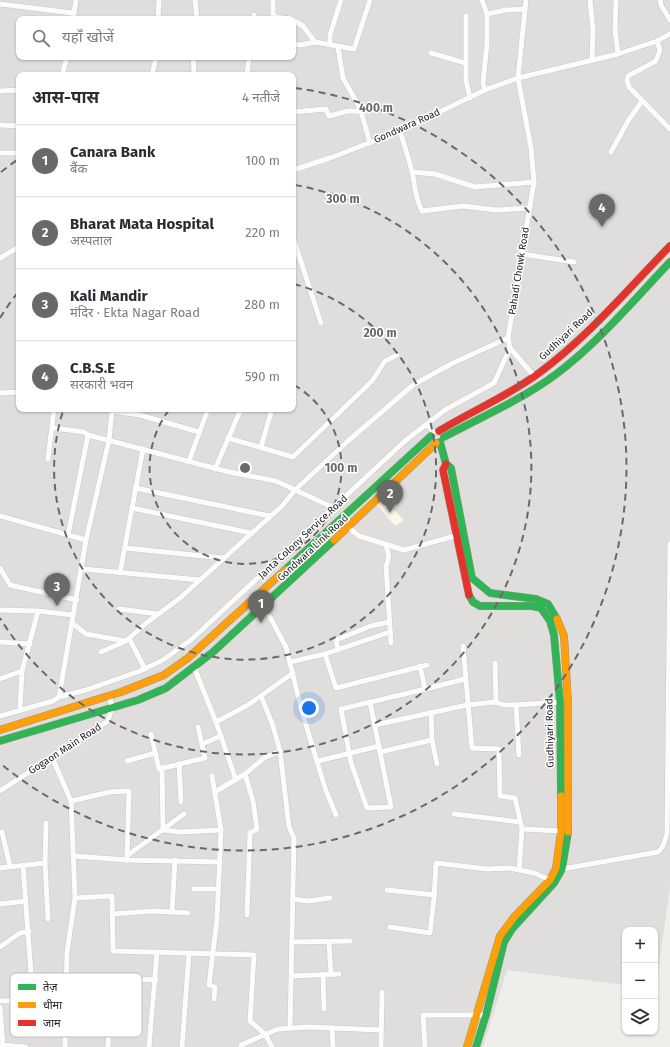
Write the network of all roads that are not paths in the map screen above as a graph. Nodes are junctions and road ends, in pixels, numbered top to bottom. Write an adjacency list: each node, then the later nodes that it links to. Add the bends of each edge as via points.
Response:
1 (76, 0): 14 (street)
2 (159, 0): 16 (street)
3 (195, 0): 17 (street)
4 (273, 0): 18 (street)
5 (340, 0): 26 (street)
6 (370, 0): 27 (street, via 354,49)
7 (482, 0): 15 (street)
8 (526, 0): 13 (street, Pahadi Chowk Road)
9 (590, 0): 34 (street, via 593,30)
10 (616, 0): 29 (street, via 615,30)
11 (660, 0): 20 (street)
12 (0, 4): 14 (street)
13 (526, 9): 15 (street); 40 (street, Pahadi Chowk Road)
14 (73, 13)
15 (487, 14): 42 (street, via 483,82)
16 (158, 16)
17 (197, 16)
18 (275, 16)
19 (466, 16): 35 (street)
20 (670, 20)
21 (296, 22): 24 (street, via 303,26)
22 (670, 34): 23 (street, Gondwara Road)
23 (657, 41): 29 (street, Gondwara Road); 45 (street, via 660,50 656,61 628,76 630,87)
24 (315, 42): 25 (street); 26 (street)
25 (296, 44)
26 (330, 44): 27 (street)
27 (338, 47): 46 (street, via 343,78)
28 (431, 53): 35 (street)
29 (618, 54): 34 (street, Gondwara Road)
30 (65, 60): 36 (street)
31 (155, 60): 37 (street)
32 (193, 60): 38 (street)
33 (249, 60): 39 (street)
34 (592, 61): 40 (street, Gondwara Road)
35 (465, 62): 44 (street)
36 (63, 72)
37 (153, 72)
38 (194, 72)
39 (247, 72)
40 (518, 78): 42 (street, Gondwara Road); 58 (street, Pahadi Chowk Road, via 531,148)
41 (16, 90): 43 (street)
42 (485, 90): 44 (street, Gondwara Road)
43 (0, 91)
44 (470, 98): 51 (street, Gondwara Road)
45 (642, 101): 50 (street); 54 (street)
46 (361, 111): 47 (street, via 348,111 329,116 326,109); 52 (street)
47 (296, 112)
48 (0, 125): 49 (street)
49 (16, 126)
50 (670, 129)
51 (400, 130): 52 (street, Gondwara Road); 57 (street)
52 (370, 142): 56 (street, Gondwara Road)
53 (0, 152): 55 (street)
54 (611, 152)
55 (16, 153)
56 (296, 169)
57 (412, 172): 58 (street, via 435,174 475,187); 59 (street, via 422,211 463,206 496,210)
58 (534, 182): 59 (street, Pahadi Chowk Road)
59 (530, 208): 63 (street, Pahadi Chowk Road)
60 (296, 245): 67 (street)
61 (670, 246): 71 (street, Gudhiyari Road, via 575,343 551,365)
62 (16, 249): 64 (street)
63 (522, 254): 65 (street); 68 (street, Pahadi Chowk Road)
64 (0, 258)
65 (574, 262)
66 (670, 262): 89 (street, via 555,376)
67 (321, 323)
68 (508, 338): 69 (street, Pahadi Chowk Road); 97 (street, via 464,357 413,384)
69 (510, 348): 71 (street); 82 (street, via 494,383 445,410)
70 (397, 355): 90 (street, via 385,360 372,381 293,456)
71 (534, 376): 85 (street, Gudhiyari Road)
72 (16, 392): 73 (street)
73 (0, 393)
74 (54, 412): 83 (street)
75 (113, 412): 88 (street)
76 (124, 412): 81 (street)
77 (142, 412): 81 (street)
78 (207, 412): 84 (street)
79 (240, 412): 87 (street)
80 (271, 412): 90 (street)
81 (140, 415): 84 (street)
82 (427, 424): 85 (street); 98 (street, Janta Colony Service Road)
83 (53, 428): 86 (street, via 84,432); 92 (street)
84 (199, 432): 93 (street)
85 (434, 433): 89 (street); 89 (street, via 433,442); 146 (street, Gondwara Link Road, via 188,658 164,674)
86 (88, 435): 88 (street); 104 (street)
87 (228, 438): 90 (street); 95 (street)
88 (109, 440): 91 (street); 106 (street)
89 (440, 441): 94 (street, Gudhiyari Road); 102 (street, Gondwara Link Road)
90 (261, 447)
91 (143, 449): 93 (street); 96 (street)
92 (48, 459)
93 (189, 461): 95 (street)
94 (446, 464): 105 (street, Gudhiyari Road, via 443,470); 125 (street, Gudhiyari Road, via 451,468 472,578 490,593 536,599 548,604)
95 (215, 469): 97 (street, via 276,481)
96 (135, 488): 99 (street); 101 (street)
97 (296, 489): 98 (street); 101 (street)
98 (332, 507): 140 (street, Janta Colony Service Road, via 298,542 192,639 163,660)
99 (132, 508): 103 (street); 109 (street)
100 (0, 516): 104 (street)
101 (270, 516): 103 (street)
102 (349, 528): 107 (street, via 359,536); 116 (street, Gondwara Link Road)
103 (251, 533): 110 (street)
104 (68, 535): 106 (street)
105 (455, 536): 107 (street, via 404,550); 126 (street, Gudhiyari Road, via 468,592 473,602 490,607 541,608 550,622)
106 (86, 540): 112 (street)
107 (386, 546): 122 (street, via 389,552 386,566)
108 (670, 546): 204 (street, via 667,834 663,846 658,852)
109 (125, 548): 110 (street); 113 (street)
110 (223, 558): 114 (street)
111 (0, 568): 115 (street, via 10,585)
112 (83, 569): 113 (street); 115 (street)
113 (120, 573): 114 (street)
114 (200, 580): 120 (street)
115 (77, 600): 121 (street)
116 (264, 606): 135 (street, via 286,647); 139 (street, Gondwara Link Road)
117 (119, 609): 120 (street)
118 (0, 610): 119 (street)
119 (38, 611): 121 (street); 130 (street)
120 (158, 614): 127 (street)
121 (73, 615): 123 (street)
122 (389, 622): 124 (street); 132 (street, via 336,640)
123 (72, 623): 127 (street, via 86,634); 148 (street)
124 (390, 632): 129 (street); 132 (street)
125 (563, 633): 126 (street); 204 (street, Gudhiyari Road, via 568,702 568,832)
126 (554, 635): 151 (street, Gudhiyari Road)
127 (128, 640): 133 (street); 140 (street)
128 (0, 642): 130 (street)
129 (391, 643)
130 (30, 644): 141 (street)
131 (463, 646): 144 (street)
132 (338, 650): 134 (street)
133 (101, 652)
134 (325, 654): 135 (street); 138 (street, via 336,688)
135 (290, 662): 142 (street)
136 (495, 663): 150 (street)
137 (427, 665): 138 (street)
138 (420, 666): 145 (street)
139 (194, 667): 154 (street, Gondwara Link Road, via 166,688); 158 (street)
140 (145, 669): 148 (street, Janta Colony Service Road)
141 (22, 671): 143 (street); 155 (street)
142 (293, 673): 147 (street); 175 (street)
143 (0, 679)
144 (465, 679): 145 (street); 152 (street)
145 (425, 689): 149 (street)
146 (109, 695): 154 (street); 161 (street, Gondwara Link Road)
147 (261, 696): 158 (street); 168 (street)
148 (59, 697): 155 (street, Janta Colony Service Road, via 53,701)
149 (370, 702): 159 (street); 171 (street, via 341,709)
150 (496, 702): 152 (street); 153 (street)
151 (560, 702): 153 (street); 194 (street, Gudhiyari Road)
152 (467, 705): 156 (street); 189 (street, via 472,748 499,749 500,796 515,798)
153 (516, 705): 172 (street)
154 (112, 708): 165 (street, Gondwara Link Road); 173 (street, Gogaon Main Road, via 108,720)
155 (20, 709): 157 (street, Janta Colony Service Road)
156 (432, 712): 159 (street); 164 (street)
157 (0, 716)
158 (216, 722): 163 (street)
159 (375, 726): 167 (street)
160 (198, 727): 166 (street)
161 (0, 730)
162 (151, 734): 170 (street)
163 (221, 736): 166 (street); 181 (street)
164 (432, 740): 169 (street); 177 (street)
165 (0, 741)
166 (202, 744): 176 (street, via 205,758)
167 (379, 746): 169 (street); 171 (street)
168 (280, 751): 179 (street, via 264,758); 213 (street, via 289,827 294,838)
169 (380, 752): 171 (street, via 391,807 367,808 357,783)
170 (155, 753): 174 (street); 178 (street, via 159,769)
171 (350, 753): 175 (street)
172 (519, 755)
173 (52, 757): 182 (street, Gogaon Main Road); 184 (street)
174 (127, 761)
175 (318, 761): 188 (street)
176 (178, 764): 178 (street); 185 (street)
177 (437, 764)
178 (162, 768): 192 (street)
179 (245, 774): 181 (street); 219 (street, via 258,829 250,832)
180 (212, 776): 183 (street)
181 (236, 780): 183 (street)
182 (0, 791)
183 (215, 792): 193 (street)
184 (71, 801): 196 (street); 197 (street, via 110,792 129,791)
185 (181, 802)
186 (184, 814): 192 (street)
187 (454, 814): 189 (street)
188 (336, 815)
189 (520, 822): 191 (street)
190 (46, 823): 200 (street)
191 (522, 829): 194 (street); 205 (street)
192 (163, 830): 193 (street); 197 (street)
193 (221, 830): 199 (street)
194 (561, 831): 206 (street, Gudhiyari Road, via 556,868)
195 (2, 832): 201 (street)
196 (74, 856): 197 (street); 211 (street)
197 (127, 858): 198 (street)
198 (175, 860): 199 (street); 216 (street)
199 (220, 862): 208 (street)
200 (45, 863): 202 (street); 220 (street)
201 (10, 866): 202 (street); 203 (street)
202 (24, 866): 214 (street)
203 (0, 868)
204 (562, 869): 245 (street, Gudhiyari Road, via 554,883 512,929 504,942)
205 (519, 870): 206 (street); 210 (street, via 436,863)
206 (550, 880): 244 (street, Gudhiyari Road, via 515,916 500,936)
207 (194, 888): 208 (street)
208 (218, 889): 229 (street)
209 (387, 890): 210 (street)
210 (435, 895): 221 (street, via 430,933)
211 (75, 898): 218 (street, via 112,896); 231 (street, via 67,952)
212 (330, 898): 213 (street, via 308,901)
213 (293, 899): 223 (street)
214 (26, 901): 215 (street); 222 (street)
215 (0, 904)
216 (172, 912): 217 (street); 218 (street)
217 (188, 912)
218 (113, 914): 227 (street, via 113,951)
219 (247, 915)
220 (48, 919)
221 (390, 927)
222 (28, 931): 226 (street); 230 (street)
223 (292, 942): 224 (street); 235 (street)
224 (330, 942): 225 (street); 232 (street)
225 (350, 942)
226 (0, 947)
227 (157, 953): 228 (street); 237 (street)
228 (189, 953): 229 (street); 255 (street)
229 (212, 954): 239 (street, via 209,985 215,987); 249 (street, via 254,954 250,1021)
230 (31, 973)
231 (67, 973)
232 (331, 974): 233 (street); 234 (street)
233 (339, 974)
234 (323, 975): 235 (street); 243 (street)
235 (292, 976): 246 (street)
236 (142, 980): 237 (street)
237 (156, 980): 254 (street)
238 (382, 992): 248 (street)
239 (214, 999)
240 (0, 1001): 241 (street)
241 (10, 1001)
242 (0, 1007): 251 (street)
243 (324, 1009)
244 (478, 1015): 245 (street); 260 (street, via 423,1015); 261 (street, Gudhiyari Road)
245 (486, 1015): 262 (street, Gudhiyari Road)
246 (290, 1028): 247 (street); 249 (street)
247 (332, 1028): 248 (street); 258 (street)
248 (381, 1030): 259 (street)
249 (265, 1034): 256 (street); 257 (street)
250 (109, 1037): 253 (street)
251 (2, 1045): 252 (street)
252 (26, 1047)
253 (108, 1047)
254 (149, 1047)
255 (182, 1047)
256 (241, 1047)
257 (272, 1047)
258 (333, 1047)
259 (381, 1047)
260 (425, 1047)
261 (467, 1047)
262 (476, 1047)

